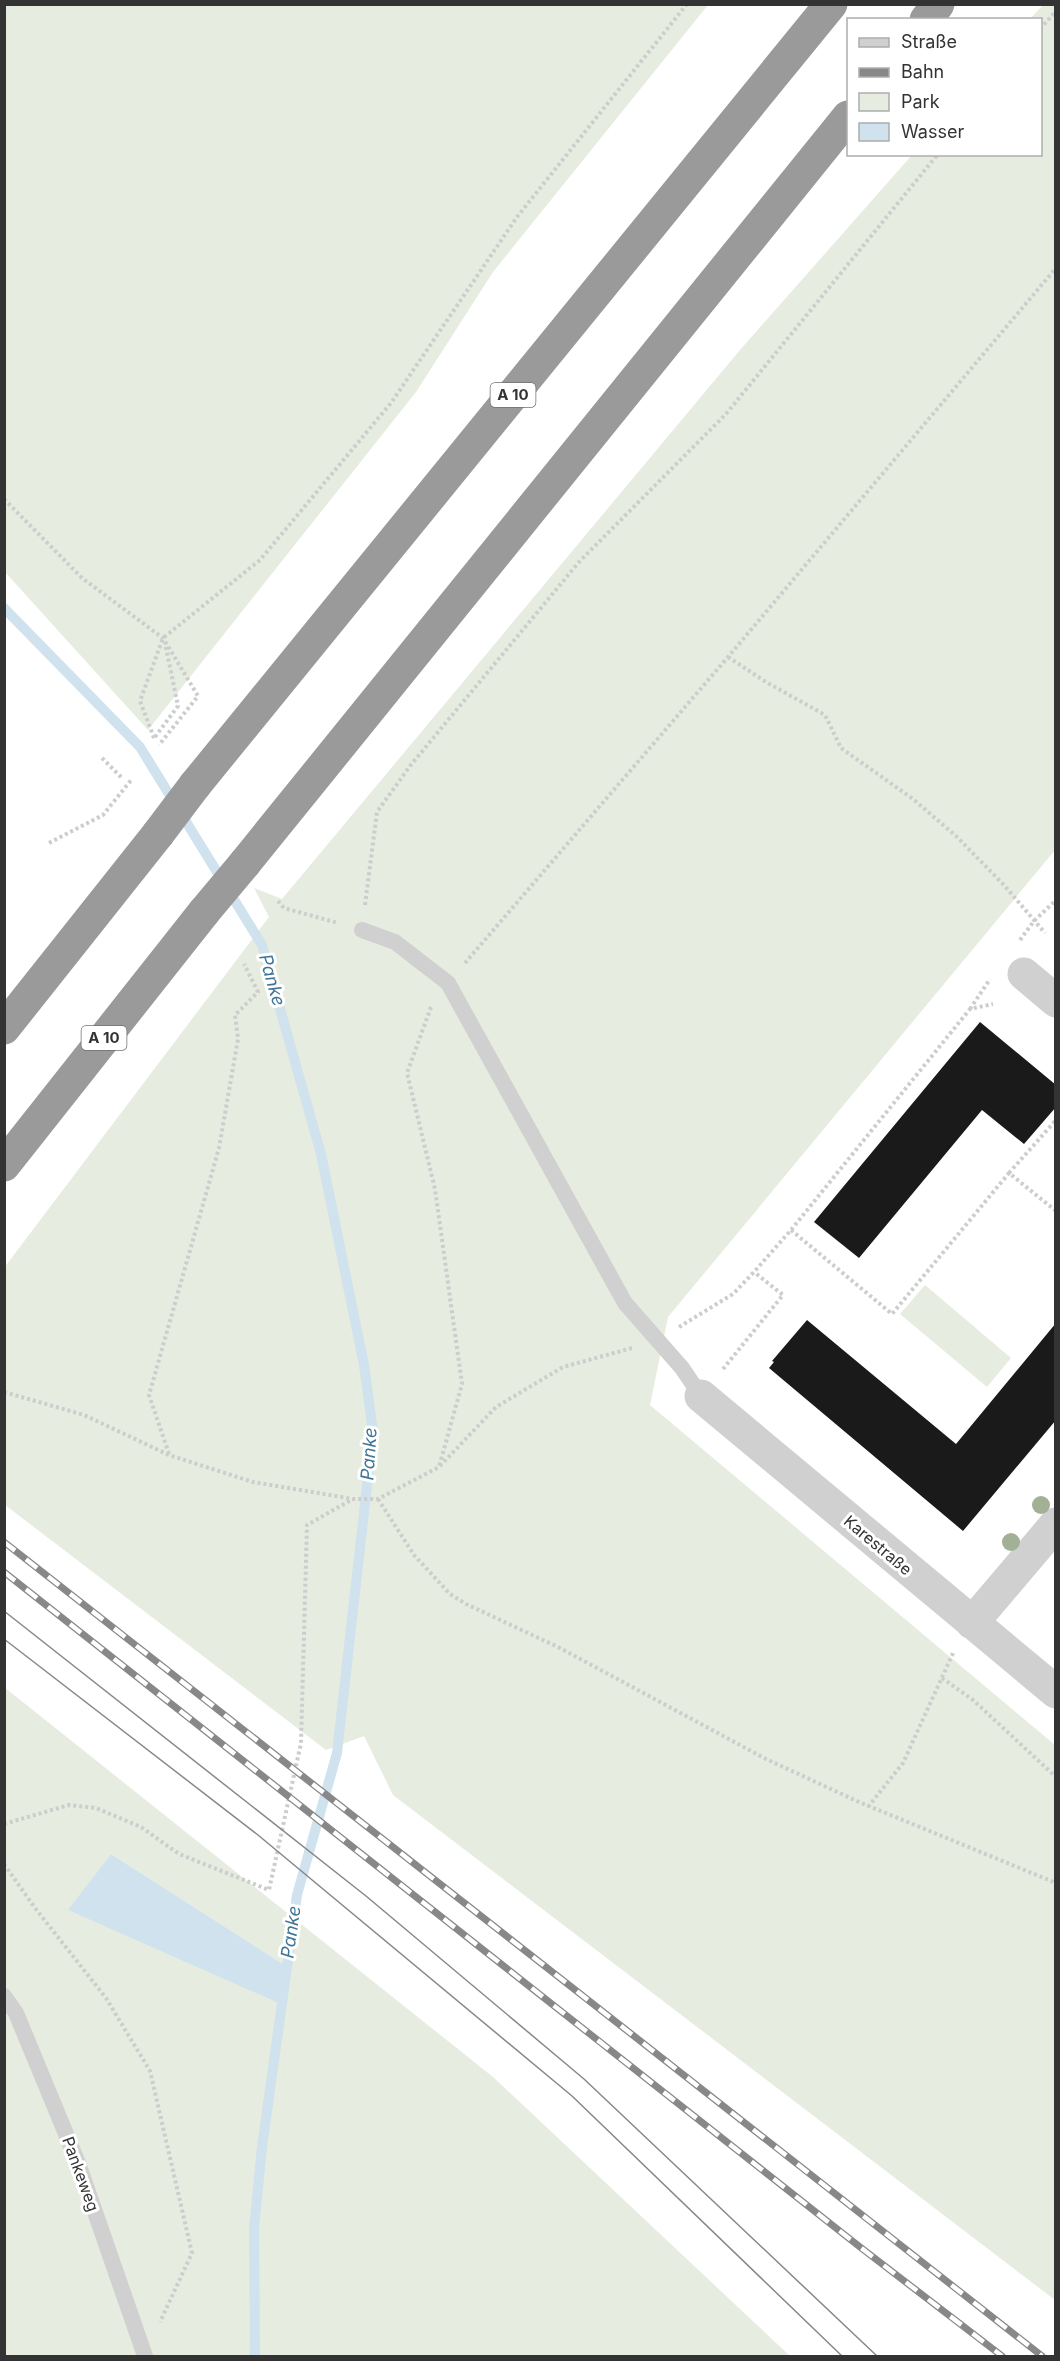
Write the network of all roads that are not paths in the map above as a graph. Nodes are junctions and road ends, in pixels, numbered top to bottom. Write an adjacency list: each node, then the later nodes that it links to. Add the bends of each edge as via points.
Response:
1 (831, 4): 8 (highway, A 10, bridge, via 195,785)
2 (938, 4): 3 (highway)
3 (928, 18)
4 (847, 119): 9 (highway, A 10, bridge, via 204,912)
5 (362, 930): 10 (lane, via 395,942 448,983 625,1303 682,1368)
6 (1024, 974): 7 (street)
7 (1056, 1001)
8 (4, 1028)
9 (4, 1165)
10 (711, 1384): 12 (street, Karestraße)
11 (1056, 1524): 12 (street)
12 (972, 1623): 13 (street, Karestraße)
13 (1056, 1692)
14 (4, 1996): 15 (lane, Pankeweg, via 16,2013 78,2163)
15 (145, 2356)

